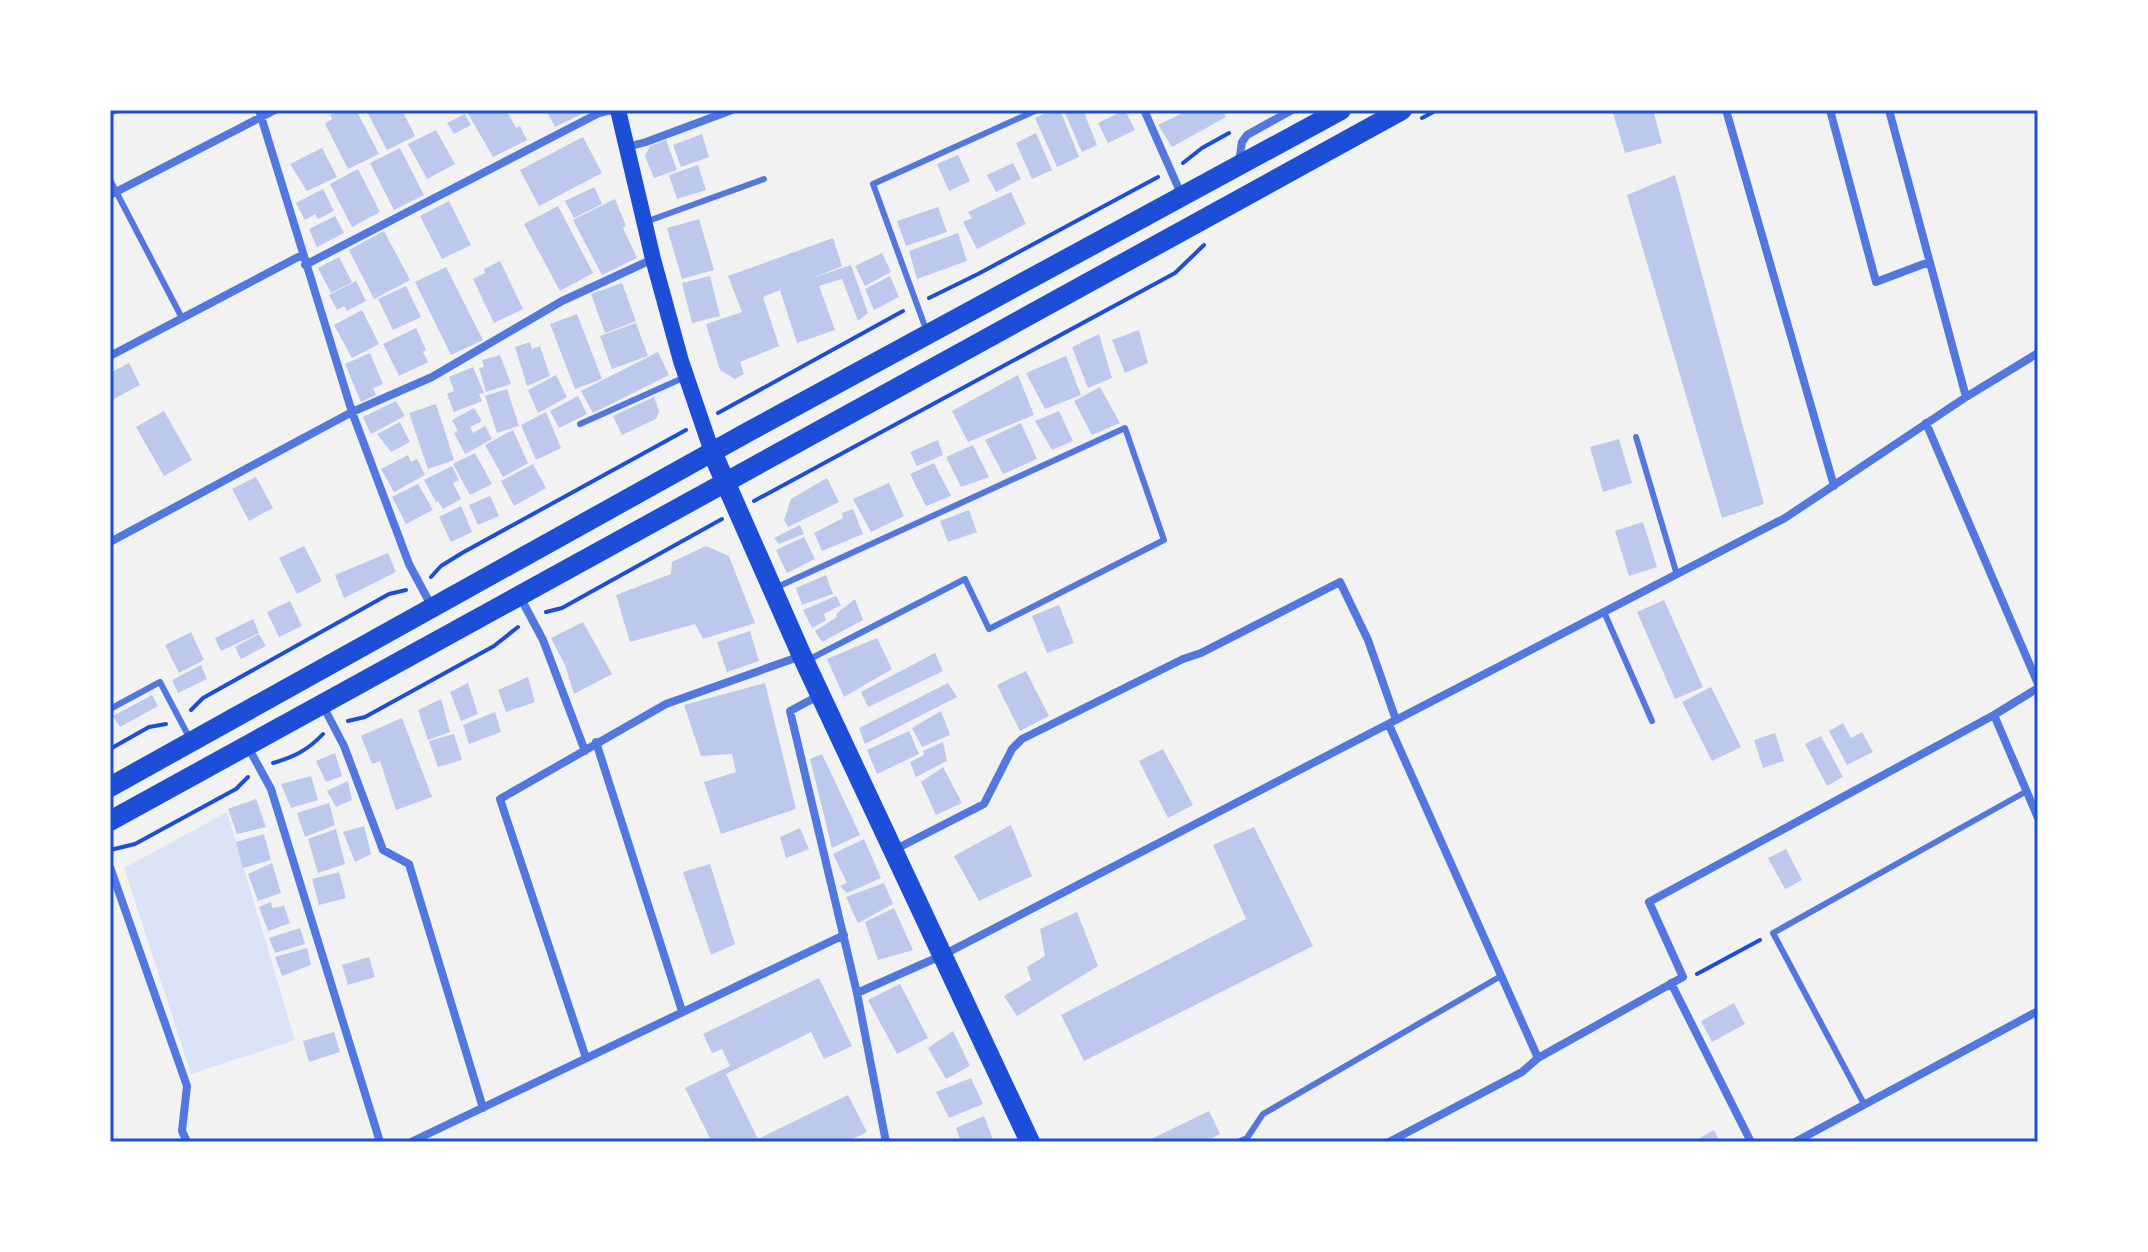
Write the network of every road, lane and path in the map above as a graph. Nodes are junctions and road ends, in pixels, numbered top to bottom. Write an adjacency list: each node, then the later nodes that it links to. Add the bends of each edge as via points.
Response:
1 (117, 110): 13 (lane)
2 (275, 110): 14 (street)
3 (615, 110): 17 (main road); 30 (street, via 599,113)
4 (732, 110): 17 (street)
5 (1037, 110): 31 (lane, via 873,184)
6 (1144, 110): 24 (street)
7 (1292, 110): 18 (street, via 1247,135)
8 (1341, 110): 18 (main road)
9 (1437, 110): 15 (path)
10 (1726, 110): 46 (street)
11 (1830, 110): 29 (street, via 1876,282)
12 (1889, 110): 29 (street)
13 (110, 113)
14 (260, 114): 23 (street); 27 (street)
15 (1407, 117): 45 (main road)
16 (1236, 129): 19 (path)
17 (627, 147): 25 (main road)
18 (1238, 166): 24 (main road)
19 (1176, 168)
20 (1163, 176): 31 (path)
21 (764, 179): 25 (lane)
22 (110, 180): 23 (lane)
23 (113, 194): 32 (lane)
24 (1182, 197): 33 (main road)
25 (644, 222): 28 (main road)
26 (1207, 241): 47 (path, via 1175,273)
27 (302, 255): 30 (street); 32 (street)
28 (653, 259): 36 (main road); 38 (street, via 562,301 432,377)
29 (1929, 262): 37 (street)
30 (305, 265): 38 (street)
31 (916, 304): 33 (lane); 39 (path)
32 (182, 318): 35 (street)
33 (928, 335): 44 (main road)
34 (2038, 353): 37 (street)
35 (110, 356)
36 (687, 376): 41 (lane); 44 (main road)
37 (1966, 397): 40 (street)
38 (352, 412): 49 (street); 55 (street, via 409,564)
39 (718, 413)
40 (1926, 423): 46 (street); 60 (street)
41 (580, 424)
42 (690, 428): 51 (path, via 462,553)
43 (1636, 437): 50 (lane)
44 (712, 452): 45 (main road); 55 (main road)
45 (724, 482): 53 (main road); 54 (main road)
46 (1834, 486): 50 (street)
47 (752, 502)
48 (721, 520): 57 (path, via 562,608)
49 (110, 542)
50 (1677, 575): 56 (street)
51 (429, 580)
52 (413, 589): 64 (path, via 389,594 291,648 203,698)
53 (772, 589): 59 (main road); 59 (lane, via 1125,428 1164,540 989,629 965,579)
54 (519, 594): 62 (main road); 75 (street, via 543,640)
55 (433, 608): 71 (main road)
56 (1604, 612): 66 (lane); 68 (street)
57 (538, 613)
58 (524, 622): 69 (path, via 494,646 377,711)
59 (804, 659): 61 (main road); 72 (street, via 666,704)
60 (2038, 686): 65 (street)
61 (821, 695): 83 (main road); 86 (street, via 790,711)
62 (321, 703): 73 (main road); 97 (street, via 344,746 383,850 409,864)
63 (110, 709): 71 (lane, via 160,682)
64 (186, 715)
65 (1994, 715): 79 (street); 89 (street, via 1649,902)
66 (1652, 721)
67 (173, 722): 74 (path, via 149,727)
68 (1392, 722): 83 (street, via 1368,640 1340,582 1022,739 984,804); 87 (street); 88 (street)
69 (341, 723)
70 (326, 731): 76 (path, via 309,749)
71 (191, 742): 78 (main road)
72 (596, 742): 75 (street); 92 (street)
73 (247, 745): 81 (main road); 99 (street, via 271,789)
74 (110, 749)
75 (585, 751): 94 (street, via 500,799)
76 (267, 764)
77 (253, 772): 82 (path, via 236,789 162,830)
78 (110, 787)
79 (2027, 791): 80 (street); 85 (lane)
80 (2038, 818)
81 (110, 821)
82 (111, 849)
83 (893, 850): 87 (main road)
84 (110, 867): 98 (street, via 187,1086 182,1131)
85 (1773, 933): 89 (path); 96 (lane)
86 (844, 935): 91 (street); 92 (street)
87 (943, 955): 91 (street); 102 (main road)
88 (1501, 976): 95 (street); 103 (lane, via 1263,1114 1247,1138)
89 (1683, 977): 90 (street)
90 (1671, 983): 95 (street); 105 (street)
91 (857, 993): 101 (street)
92 (682, 1011): 94 (street)
93 (2038, 1011): 96 (street)
94 (586, 1058): 97 (street)
95 (1538, 1058): 104 (street, via 1522,1072)
96 (1864, 1104): 106 (street)
97 (483, 1108): 100 (street)
98 (187, 1142)
99 (380, 1142)
100 (411, 1142)
101 (886, 1142)
102 (1030, 1142)
103 (1238, 1142)
104 (1389, 1142)
105 (1751, 1142)
106 (1795, 1142)

